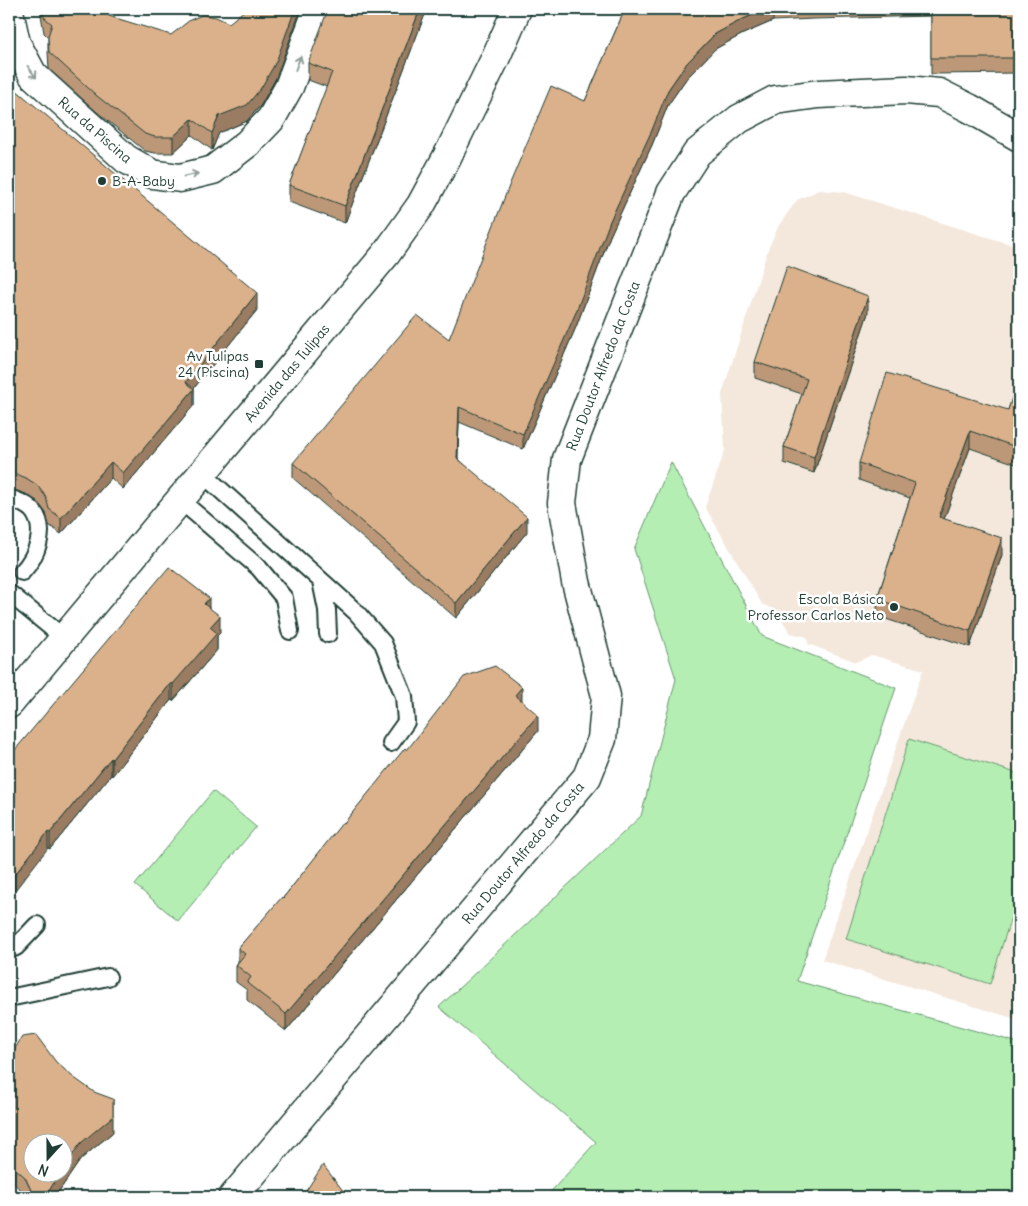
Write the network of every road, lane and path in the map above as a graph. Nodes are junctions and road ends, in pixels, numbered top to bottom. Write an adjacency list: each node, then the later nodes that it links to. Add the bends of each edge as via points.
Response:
1 (318, 9): 4 (street, Rua da Piscina, one-way to 1, via 16,43 33,75 126,159 152,174 180,178 213,170 248,143 271,119 289,87)
2 (517, 9): 5 (street, Avenida das Tulipas)
3 (527, 9): 5 (street)
4 (9, 11)
5 (496, 58): 7 (street, Avenida das Tulipas, via 416,212 386,254)
6 (1019, 138): 22 (street, Rua Doutor Alfredo da Costa, via 939,93 858,91 775,100 738,119 697,153 671,193 566,459 562,503 576,582 606,696 602,739 587,777)
7 (203, 474): 9 (street, Avenida das Tulipas); 11 (lane)
8 (9, 498): 10 (lane, via 33,511 40,526 32,562)
9 (180, 500): 13 (lane, via 259,568 284,598); 15 (street, Avenida das Tulipas)
10 (22, 572)
11 (321, 581): 14 (lane); 17 (lane, via 356,612 383,643 404,696 406,722)
12 (9, 592): 15 (lane)
13 (290, 631)
14 (328, 634)
15 (64, 638): 16 (street, Avenida das Tulipas)
16 (9, 704)
17 (391, 743)
18 (37, 925): 19 (lane)
19 (9, 950)
20 (108, 977): 21 (lane)
21 (9, 998)
22 (233, 1197)

